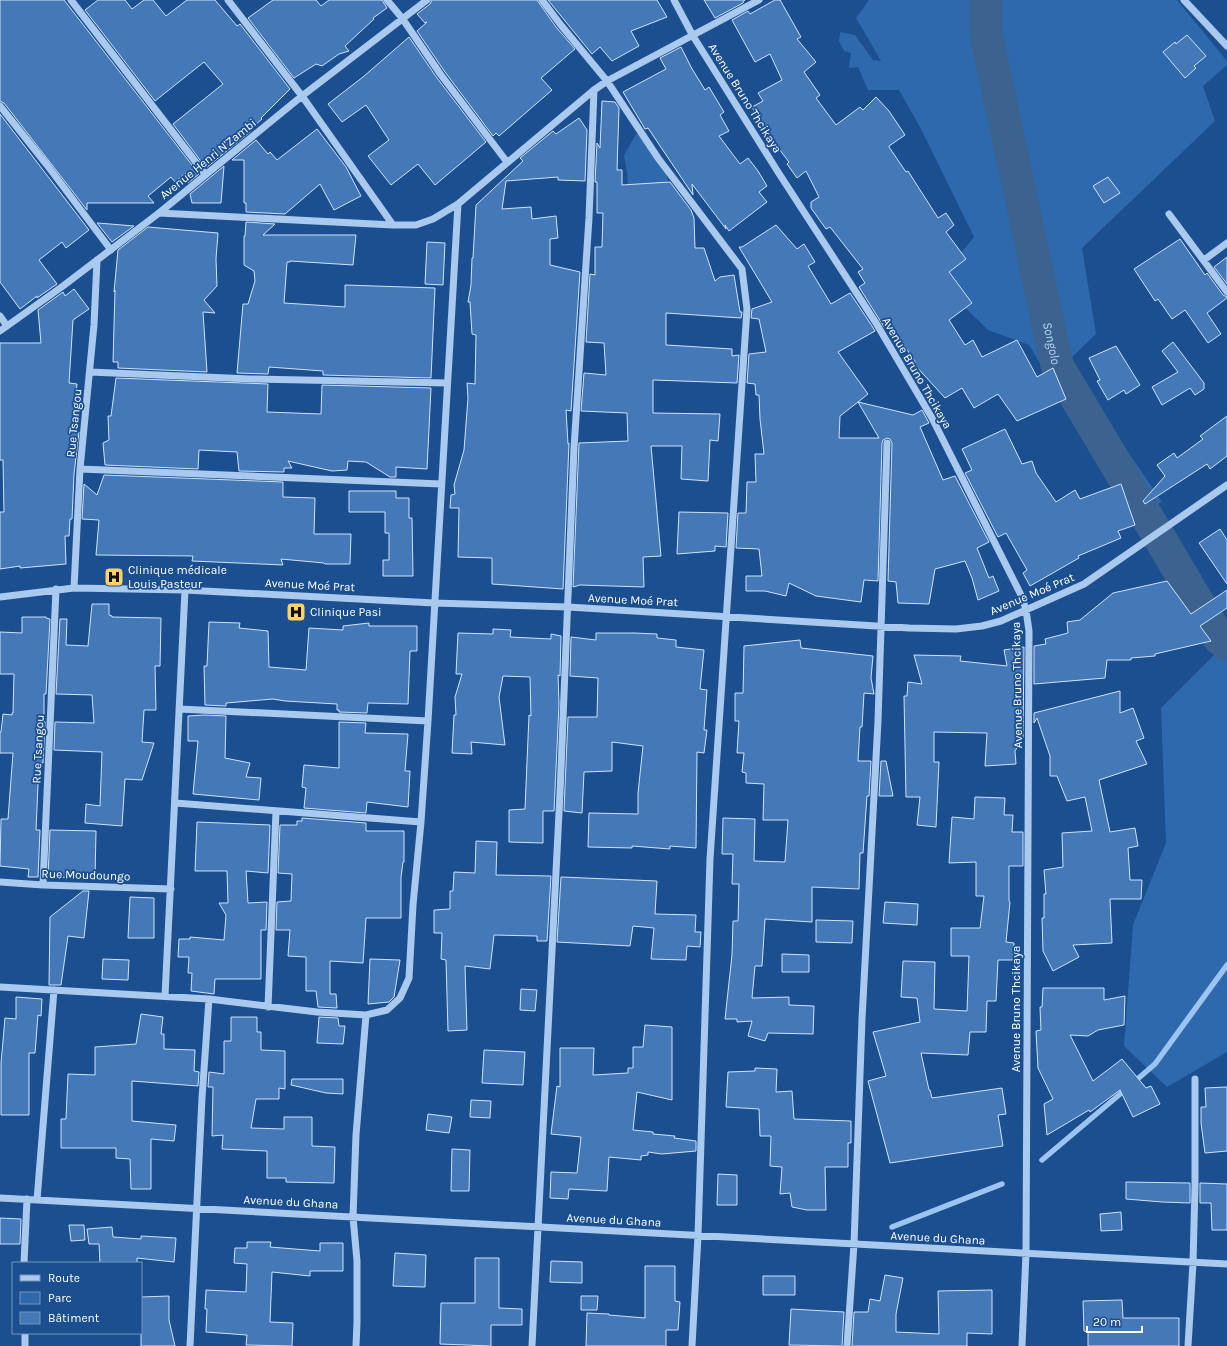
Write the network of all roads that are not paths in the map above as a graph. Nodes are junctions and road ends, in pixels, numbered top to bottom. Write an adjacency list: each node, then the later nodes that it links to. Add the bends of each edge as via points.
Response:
1 (71, 0): 17 (street)
2 (228, 0): 14 (street)
3 (387, 0): 9 (street)
4 (427, 0): 9 (street, Avenue Henri N'Zambi)
5 (542, 0): 12 (street)
6 (674, 0): 10 (street, Avenue Bruno Thcikaya)
7 (759, 0): 10 (street)
8 (1184, 0): 11 (street)
9 (402, 18): 14 (street, Avenue Henri N'Zambi); 16 (street, via 441,76)
10 (693, 36): 12 (street); 42 (street, Avenue Bruno Thcikaya, via 876,323 932,418 1022,596)
11 (1227, 46)
12 (607, 81): 13 (street); 43 (street, via 658,158 742,268 748,309)
13 (594, 90): 16 (street); 41 (street)
14 (302, 96): 17 (street, Avenue Henri N'Zambi); 21 (street)
15 (0, 106): 23 (street)
16 (507, 162): 18 (street)
17 (205, 174): 19 (street, Avenue Henri N'Zambi)
18 (458, 204): 21 (street, via 433,220 416,225); 31 (street)
19 (159, 213): 21 (street); 23 (street, Avenue Henri N'Zambi)
20 (1168, 214): 25 (street)
21 (393, 225)
22 (1227, 243): 25 (street)
23 (111, 250): 24 (street, Avenue Henri N'Zambi)
24 (97, 260): 28 (street, Avenue Henri N'Zambi); 30 (street, Rue Tsangou)
25 (1204, 260): 26 (street)
26 (1227, 292)
27 (0, 316): 28 (street)
28 (7, 326): 29 (street, Avenue Henri N'Zambi)
29 (0, 331)
30 (90, 372): 31 (street, via 250,379); 33 (street, Rue Tsangou)
31 (447, 383): 34 (street)
32 (887, 443): 44 (street)
33 (80, 468): 34 (street); 36 (street, Rue Tsangou)
34 (441, 484): 40 (street)
35 (1227, 485): 42 (street, Avenue Moé Prat, via 1084,584)
36 (74, 588): 37 (street, Avenue Moé Prat); 38 (street, Avenue Moé Prat)
37 (56, 589): 39 (street, Avenue Moé Prat); 51 (street, Rue Tsangou)
38 (185, 590): 40 (street, Avenue Moé Prat); 45 (street)
39 (0, 597)
40 (434, 603): 41 (street, Avenue Moé Prat); 46 (street)
41 (568, 607): 43 (street, Avenue Moé Prat); 65 (street)
42 (1026, 610): 44 (street, Avenue Moé Prat, via 1001,621 956,629); 68 (street, Avenue Bruno Thcikaya, via 1029,631 1029,732)
43 (726, 617): 44 (street, Avenue Moé Prat); 66 (street, via 710,859)
44 (881, 626): 67 (street)
45 (179, 709): 46 (street); 47 (street)
46 (428, 722): 49 (street)
47 (175, 804): 48 (street); 52 (street)
48 (276, 811): 49 (street); 57 (street)
49 (421, 822): 58 (street, via 409,978 400,998 388,1010)
50 (0, 882): 51 (street, Rue Moudoungo)
51 (43, 885): 52 (street, Rue Moudoungo)
52 (171, 889): 55 (street)
53 (0, 987): 54 (street)
54 (54, 990): 55 (street); 62 (street)
55 (165, 996): 56 (street)
56 (209, 999): 57 (street); 63 (street)
57 (268, 1006): 58 (street)
58 (366, 1015): 64 (street, via 356,1135)
59 (1195, 1079): 70 (street)
60 (0, 1198): 61 (street, Avenue du Ghana)
61 (26, 1199): 62 (street, Avenue du Ghana); 69 (street)
62 (37, 1200): 63 (street, Avenue du Ghana)
63 (197, 1208): 64 (street, Avenue du Ghana); 74 (street)
64 (353, 1217): 65 (street, Avenue du Ghana); 75 (street, via 357,1261)
65 (538, 1227): 66 (street, Avenue du Ghana); 76 (street)
66 (698, 1236): 67 (street, Avenue du Ghana); 77 (street)
67 (854, 1244): 68 (street, Avenue du Ghana); 78 (street)
68 (1026, 1254): 70 (street, Avenue du Ghana); 79 (street, Avenue Bruno Thcikaya)
69 (24, 1262)
70 (1193, 1262): 71 (street, Avenue du Ghana); 80 (street)
71 (1227, 1264)
72 (25, 1334): 73 (street)
73 (26, 1346)
74 (190, 1346)
75 (356, 1346)
76 (532, 1346)
77 (692, 1346)
78 (847, 1346)
79 (1022, 1346)
80 (1188, 1346)

